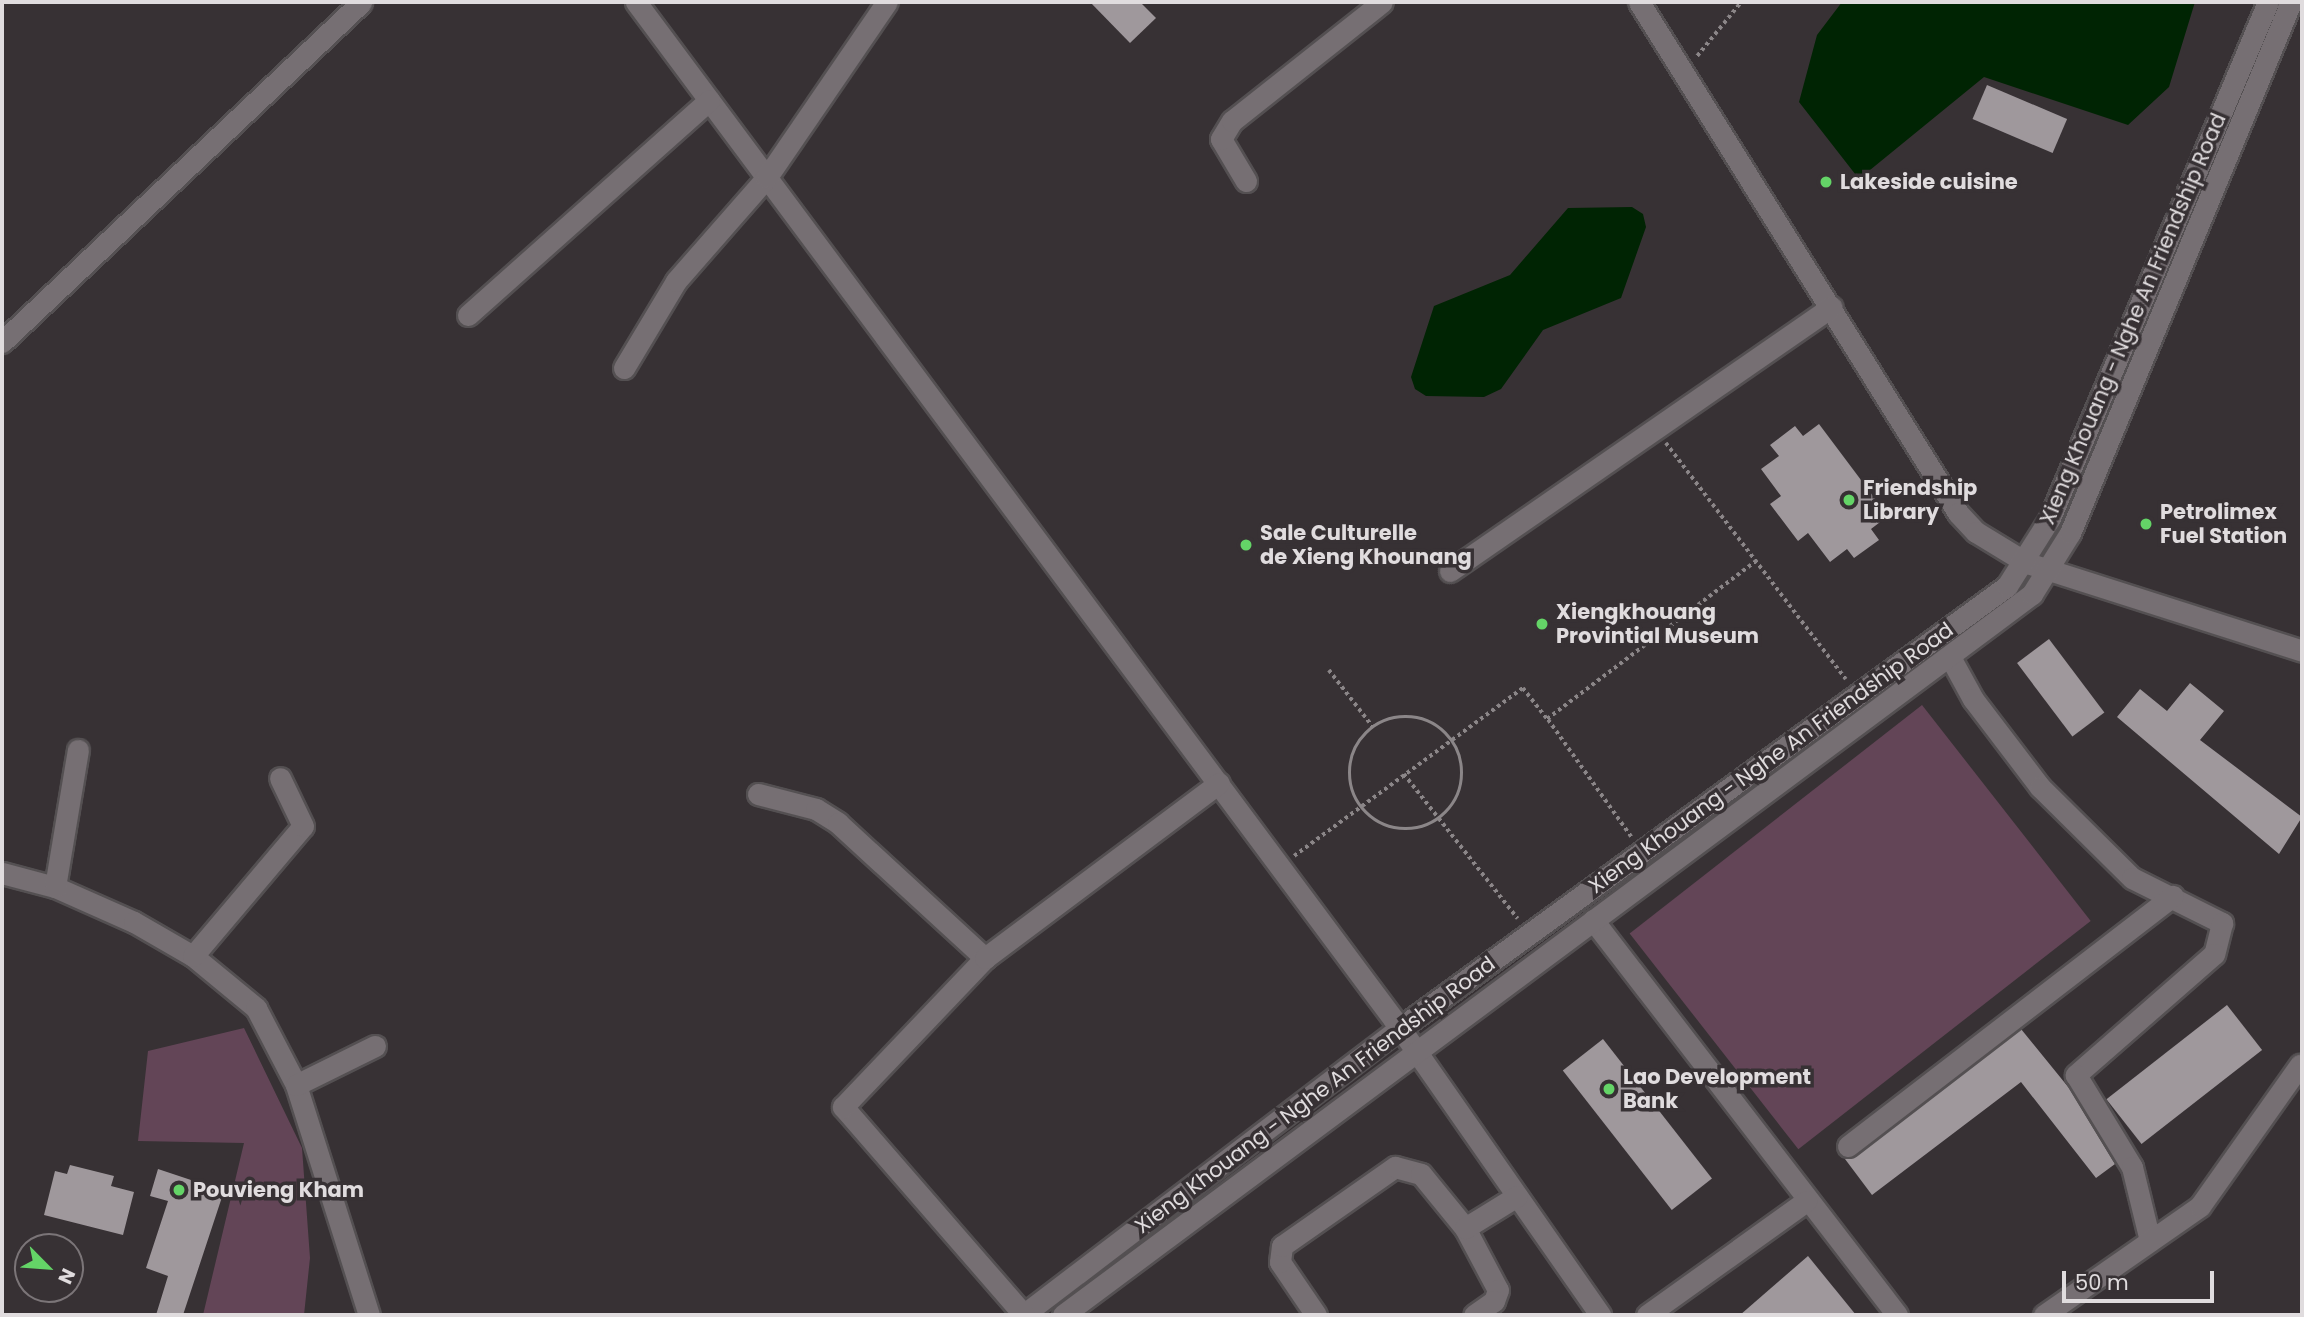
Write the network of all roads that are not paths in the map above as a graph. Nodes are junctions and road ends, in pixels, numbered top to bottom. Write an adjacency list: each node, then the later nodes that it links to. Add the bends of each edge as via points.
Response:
1 (361, 2): 13 (street)
2 (636, 2): 8 (street)
3 (887, 2): 9 (street)
4 (1382, 2): 10 (street, via 1233,121 1221,139)
5 (1639, 2): 11 (street)
6 (2268, 2): 15 (street, Xieng Khouang - Nghe An Friendship Road)
7 (2291, 2): 17 (street, Xieng Khouang - Nghe An Friendship Road)
8 (709, 100): 9 (street); 12 (street)
9 (767, 177): 14 (street, via 676,281); 22 (street)
10 (1246, 181)
11 (1831, 307): 15 (street, via 1958,513 1997,548); 16 (street)
12 (468, 315)
13 (2, 342)
14 (624, 368)
15 (2027, 563): 17 (street); 30 (street, Xieng Khouang - Nghe An Friendship Road, via 2007,586)
16 (1450, 570)
17 (2051, 572): 18 (street); 19 (street, Xieng Khouang - Nghe An Friendship Road, via 2016,608)
18 (2302, 651)
19 (1950, 657): 26 (street, via 1973,699 2040,787 2132,878); 27 (street, Xieng Khouang - Nghe An Friendship Road)
20 (78, 750): 25 (street)
21 (281, 779): 28 (street, via 303,826)
22 (1219, 783): 29 (street); 30 (street)
23 (758, 794): 29 (street, via 816,809 838,823)
24 (2, 873): 25 (street)
25 (55, 887): 28 (street)
26 (2173, 896): 35 (street); 39 (street, via 2222,923 2214,954 2076,1076 2132,1167)
27 (1593, 920): 32 (street, Xieng Khouang - Nghe An Friendship Road); 37 (street)
28 (193, 956): 34 (street, via 256,1008)
29 (985, 958): 41 (street, via 844,1107)
30 (1401, 1028): 32 (street); 41 (street, Xieng Khouang - Nghe An Friendship Road)
31 (375, 1046): 34 (street)
32 (1416, 1052): 36 (street); 42 (street, Xieng Khouang - Nghe An Friendship Road)
33 (2301, 1065): 39 (street, via 2200,1206)
34 (296, 1085): 40 (street)
35 (1848, 1146)
36 (1517, 1196): 38 (street); 45 (street)
37 (1806, 1201): 46 (street); 47 (street)
38 (1465, 1228): 43 (street, via 1421,1174 1395,1167 1282,1246 1280,1262); 44 (street, via 1498,1290)
39 (2150, 1241): 48 (street)
40 (369, 1315)
41 (1023, 1315)
42 (1063, 1315)
43 (1316, 1315)
44 (1475, 1315)
45 (1600, 1315)
46 (1647, 1315)
47 (1897, 1315)
48 (2044, 1315)

